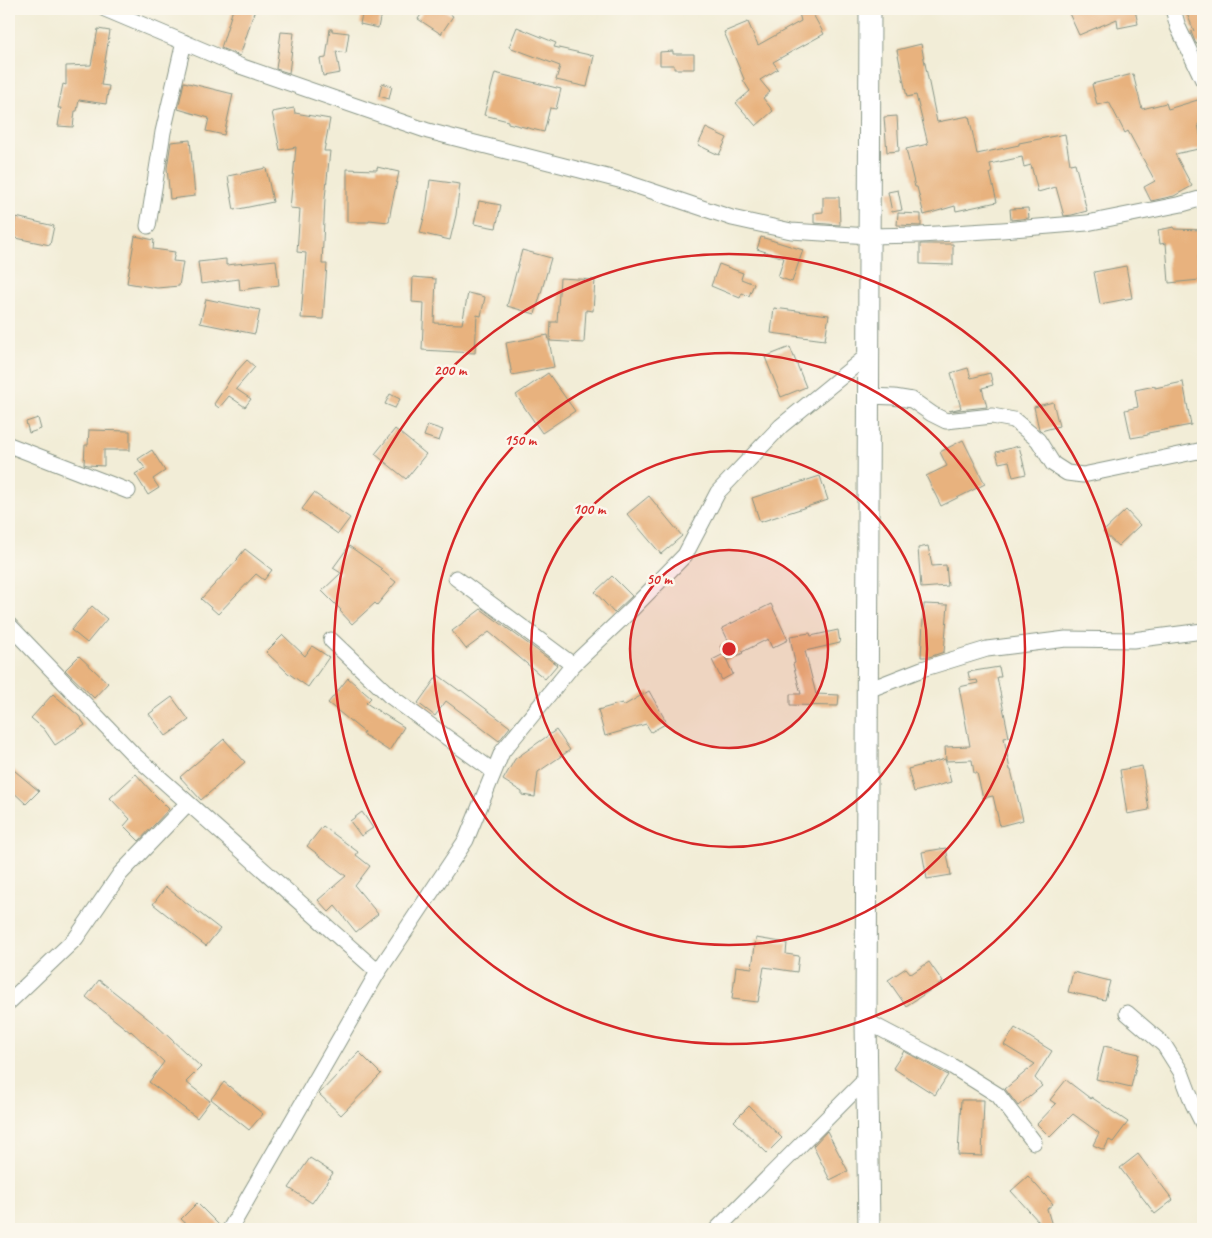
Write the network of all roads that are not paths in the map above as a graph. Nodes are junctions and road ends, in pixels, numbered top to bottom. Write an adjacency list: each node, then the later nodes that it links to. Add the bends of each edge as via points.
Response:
1 (105, 9): 4 (street)
2 (870, 9): 8 (main road)
3 (1173, 9): 5 (street)
4 (184, 42): 7 (street, via 163,132); 8 (street, via 240,66 428,131 619,180 732,218 791,232)
5 (1203, 80)
6 (1203, 198): 8 (street, via 1087,223)
7 (148, 226)
8 (869, 236): 9 (main road)
9 (868, 355): 10 (main road); 18 (street, via 781,426 737,472 718,492 685,556)
10 (868, 396): 12 (street, via 912,400 946,421 992,416 1014,420 1038,440 1053,464 1067,473 1083,475); 19 (main road)
11 (9, 445): 13 (street)
12 (1203, 450)
13 (128, 491)
14 (456, 578): 18 (street)
15 (9, 624): 21 (street, via 132,753)
16 (1203, 631): 19 (street, via 1133,640 1066,639 987,649)
17 (331, 640): 20 (street, via 390,696)
18 (573, 664): 20 (street, via 502,752)
19 (868, 690): 25 (main road)
20 (493, 772): 22 (street, via 466,840)
21 (188, 803): 22 (street); 23 (street, via 120,874 76,938)
22 (378, 972): 29 (street)
23 (9, 1002)
24 (1127, 1013): 27 (street, via 1164,1045 1181,1072)
25 (866, 1021): 26 (main road); 28 (street, via 950,1065 998,1096)
26 (867, 1078): 30 (street); 31 (main road)
27 (1203, 1124)
28 (1034, 1142)
29 (230, 1229)
30 (717, 1229)
31 (869, 1229)

